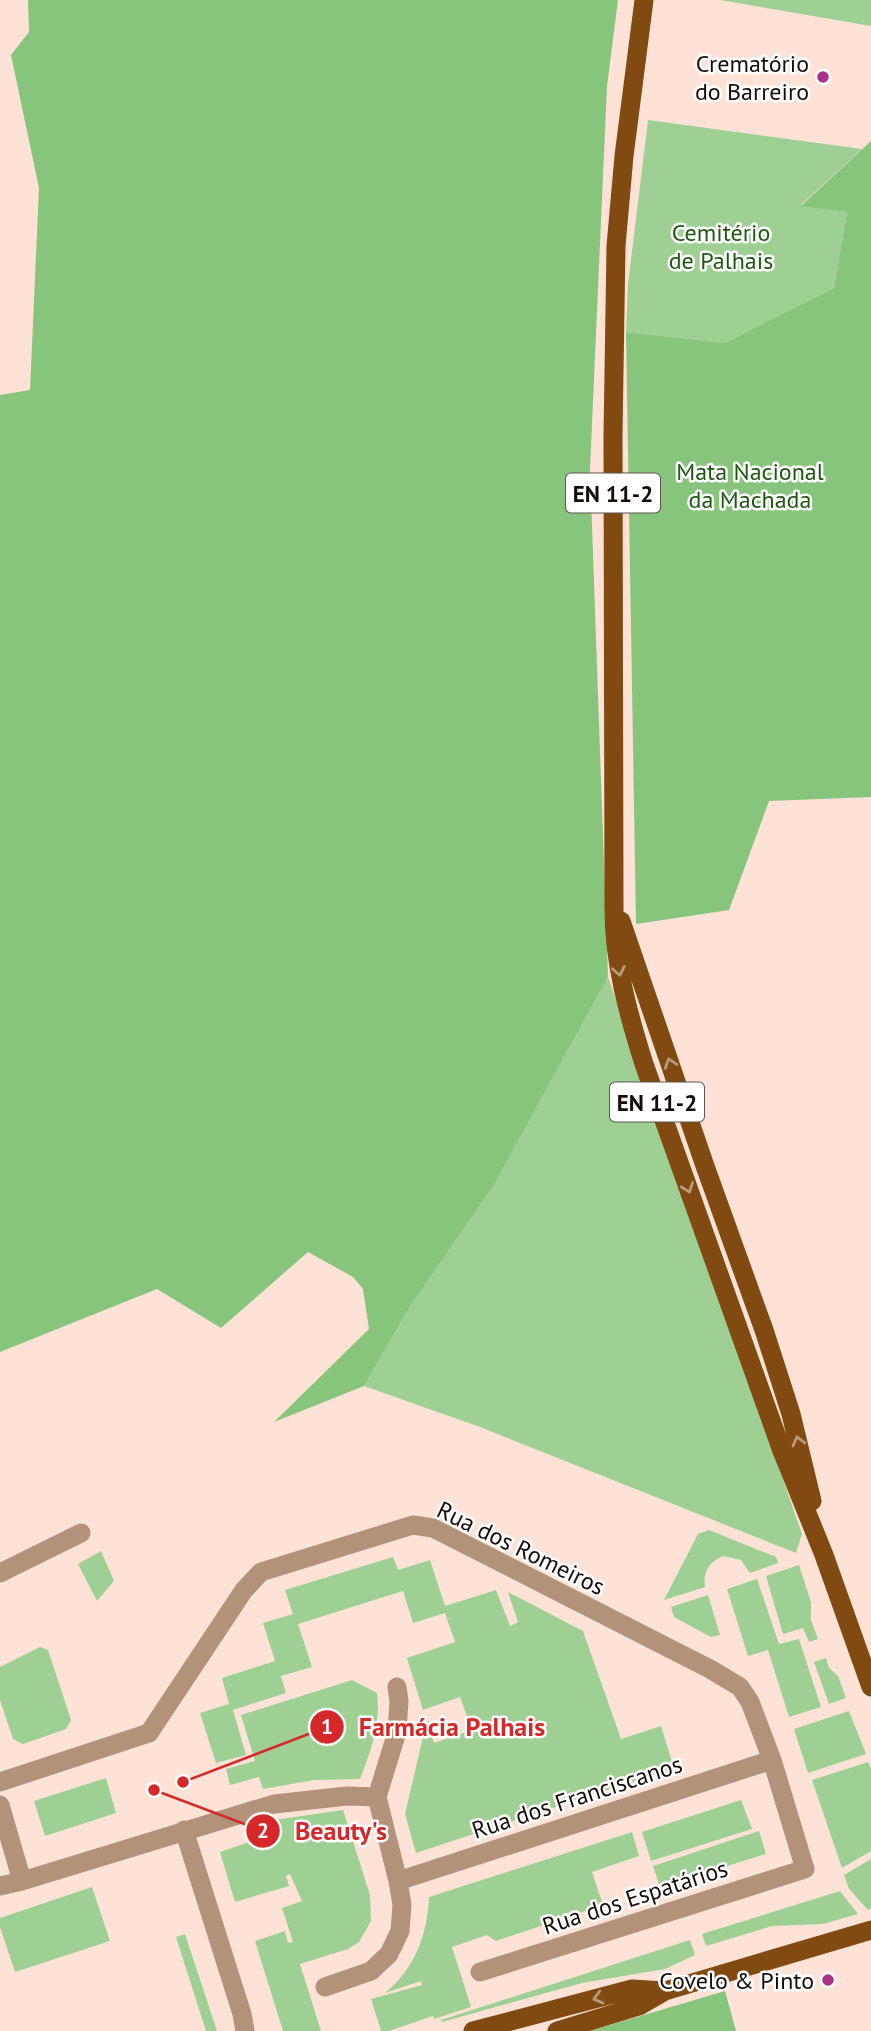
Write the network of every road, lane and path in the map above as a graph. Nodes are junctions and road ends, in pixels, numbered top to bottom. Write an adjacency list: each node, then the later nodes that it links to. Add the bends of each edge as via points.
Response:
1 (644, 0): 5 (main road, EN 11-2, via 616,246 617,963 644,1064)
2 (81, 1533): 3 (street)
3 (0, 1573)
4 (397, 1687): 8 (street, via 397,1732)
5 (871, 1687)
6 (772, 1760): 7 (street, Rua dos Romeiros, via 750,1702 740,1687 725,1677 433,1528 413,1525 261,1572 244,1590 149,1733); 11 (street, Rua dos Romeiros); 13 (street, Rua dos Franciscanos)
7 (0, 1782)
8 (377, 1797): 10 (street, via 274,1804); 13 (street)
9 (0, 1805): 12 (street)
10 (184, 1830): 12 (street); 19 (street)
11 (805, 1869): 16 (street, Rua dos Espatários)
12 (22, 1881): 14 (street)
13 (398, 1881): 17 (street, via 400,1931 389,1954 371,1971)
14 (0, 1885)
15 (871, 1930): 18 (main road)
16 (480, 1972)
17 (325, 1987)
18 (665, 1991): 20 (main road, one-way to 20, via 632,1989); 21 (main road, via 639,2006)
19 (246, 2025)
20 (473, 2031)
21 (557, 2031)

